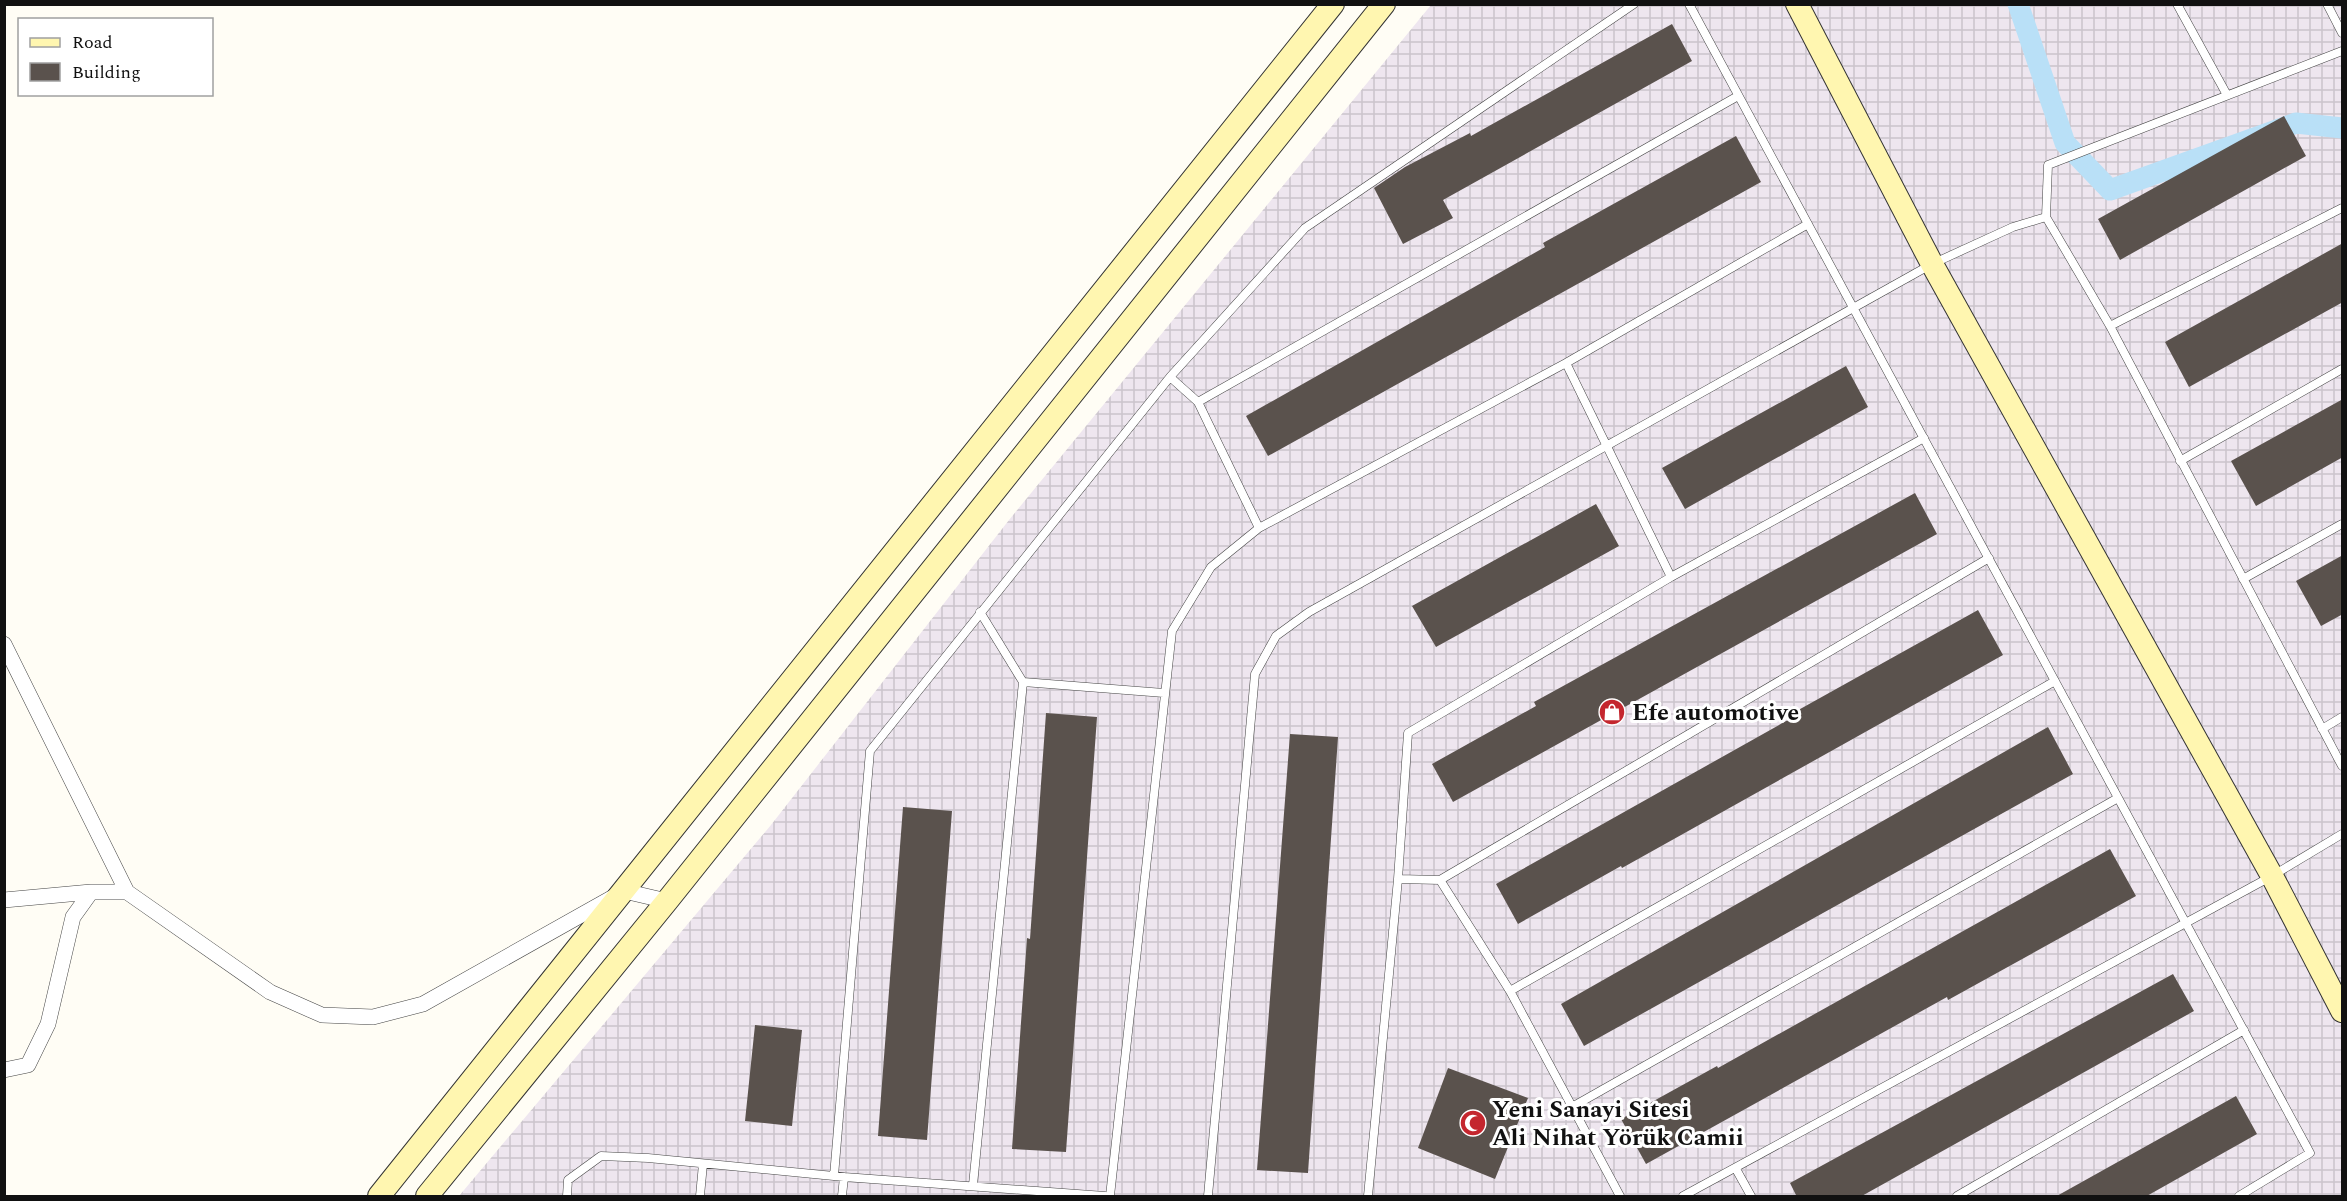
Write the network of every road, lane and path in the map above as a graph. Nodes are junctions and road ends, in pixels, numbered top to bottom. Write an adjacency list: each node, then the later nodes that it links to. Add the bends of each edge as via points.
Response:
1 (1333, 4): 43 (street)
2 (1384, 4): 47 (street)
3 (1634, 4): 20 (lane, via 1305,228)
4 (1689, 4): 11 (lane)
5 (1797, 4): 15 (street)
6 (2177, 4): 10 (lane)
7 (2327, 4): 8 (lane)
8 (2343, 33)
9 (2343, 51): 10 (lane)
10 (2228, 95): 13 (lane, via 2048,165)
11 (1738, 96): 14 (lane); 21 (lane)
12 (2343, 208): 17 (lane)
13 (2046, 217): 15 (lane, via 2013,227); 17 (lane)
14 (1808, 224): 16 (lane); 18 (lane)
15 (1932, 264): 16 (lane); 40 (street)
16 (1853, 308): 22 (lane); 23 (lane)
17 (2110, 326): 24 (lane)
18 (1566, 363): 23 (lane); 26 (lane)
19 (2343, 369): 24 (lane)
20 (1170, 377): 21 (lane); 30 (lane)
21 (1198, 402): 26 (lane)
22 (1924, 438): 27 (lane); 28 (lane)
23 (1607, 445): 28 (lane); 68 (lane, via 1309,612 1276,636 1255,674)
24 (2180, 461): 29 (lane)
25 (2343, 524): 29 (lane)
26 (1259, 528): 34 (lane, via 1211,567 1172,631)
27 (1989, 558): 32 (lane); 42 (lane)
28 (1671, 577): 41 (lane, via 1408,733)
29 (2243, 579): 36 (lane)
30 (980, 612): 33 (lane); 56 (lane, via 870,751)
31 (4, 644): 45 (street)
32 (2055, 681): 38 (lane); 49 (lane)
33 (1023, 682): 34 (lane); 58 (lane)
34 (1164, 693): 67 (lane)
35 (2343, 717): 36 (lane)
36 (2322, 729): 37 (lane)
37 (2343, 766)
38 (2118, 798): 48 (lane); 53 (lane)
39 (2343, 834): 40 (lane)
40 (2272, 876): 48 (lane); 50 (street)
41 (1398, 879): 42 (lane); 69 (lane)
42 (1440, 880): 49 (lane)
43 (624, 891): 45 (street, via 423,1004 373,1017 322,1015 270,992); 47 (street); 60 (street)
44 (91, 892): 45 (street); 46 (street); 52 (street, via 73,917 48,1024 28,1065)
45 (128, 892)
46 (4, 900)
47 (667, 901): 61 (street)
48 (2186, 923): 51 (lane); 55 (lane)
49 (1510, 991): 53 (lane)
50 (2343, 1011)
51 (2244, 1030): 73 (lane); 74 (lane, via 2310,1153)
52 (4, 1070)
53 (1572, 1107): 70 (lane)
54 (702, 1164): 56 (lane); 62 (lane, via 602,1156 568,1180); 63 (lane)
55 (1736, 1169): 71 (lane); 72 (lane)
56 (834, 1176): 57 (lane)
57 (844, 1177): 58 (lane); 64 (lane)
58 (973, 1185): 59 (lane)
59 (989, 1186): 65 (lane); 66 (lane)
60 (379, 1197)
61 (427, 1197)
62 (567, 1197)
63 (700, 1197)
64 (842, 1197)
65 (988, 1197)
66 (1105, 1197)
67 (1110, 1197)
68 (1208, 1197)
69 (1368, 1197)
70 (1620, 1197)
71 (1683, 1197)
72 (1751, 1197)
73 (1957, 1197)
74 (2239, 1197)

